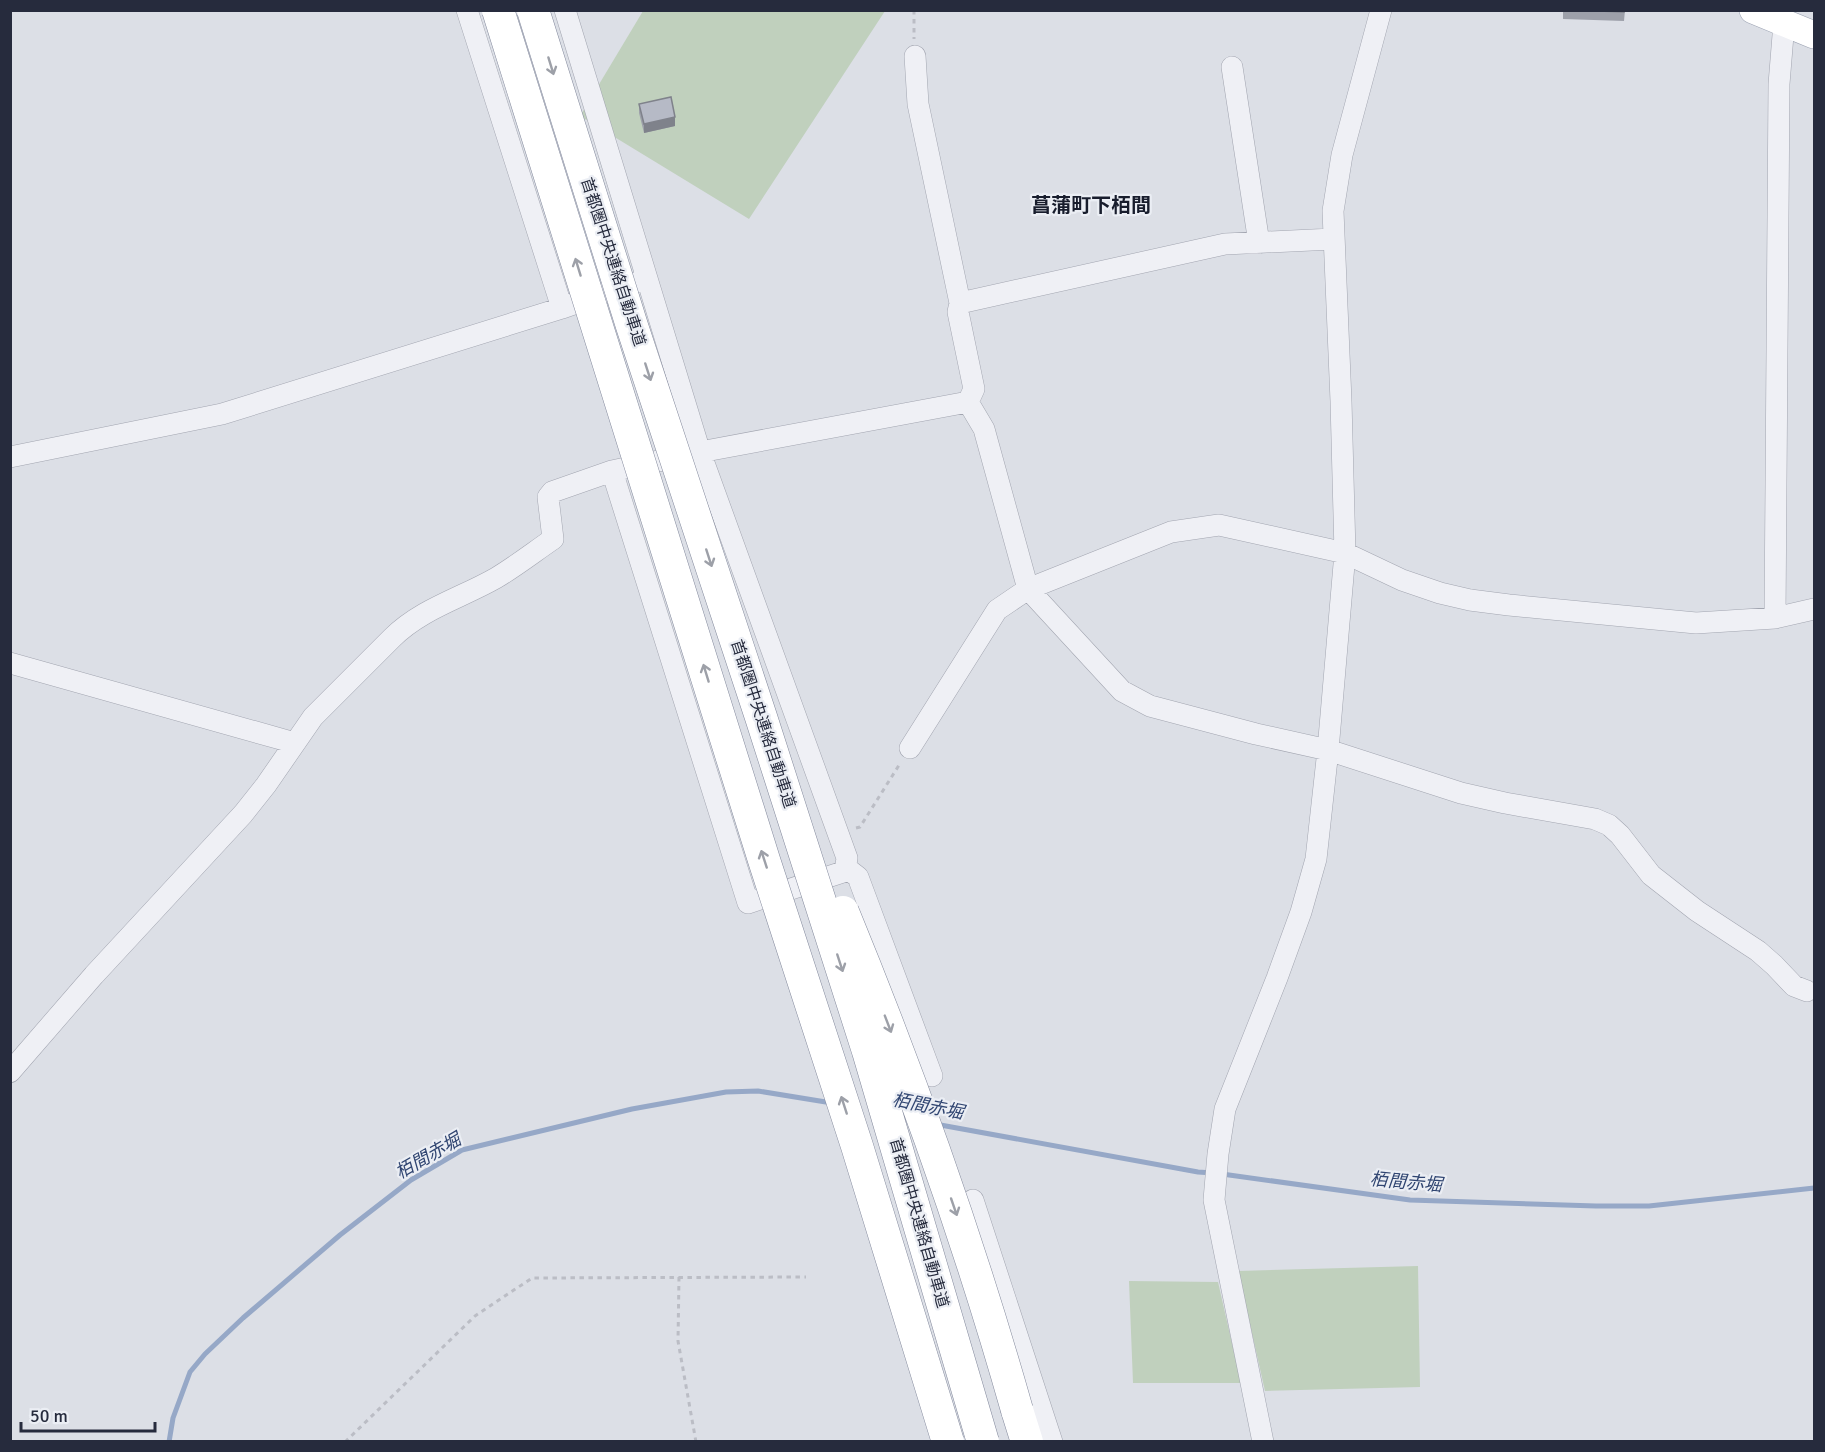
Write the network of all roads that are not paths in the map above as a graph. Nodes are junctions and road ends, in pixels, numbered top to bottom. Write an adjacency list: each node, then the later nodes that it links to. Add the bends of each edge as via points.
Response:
1 (467, 10): 15 (street)
2 (498, 10): 33 (highway, 首都圏中央連絡自動車道, one-way to 2, bridge)
3 (533, 10): 25 (highway, 首都圏中央連絡自動車道, one-way to 25, bridge)
4 (564, 10): 13 (street)
5 (1381, 10): 11 (street, via 1342,154)
6 (1754, 10): 7 (main road)
7 (1784, 23): 8 (main road); 23 (street, via 1779,84)
8 (1815, 35)
9 (915, 56): 14 (street, via 918,104)
10 (1232, 67): 12 (street)
11 (1333, 239): 12 (street); 20 (street)
12 (1259, 243): 14 (street, via 1225,244)
13 (647, 278): 15 (street); 17 (street)
14 (960, 303): 16 (street, via 958,312 974,389)
15 (562, 308): 18 (street, via 222,414)
16 (968, 402): 17 (street); 21 (street, via 984,429)
17 (700, 452): 19 (street); 29 (street, via 847,858)
18 (10, 457)
19 (612, 471): 26 (street, via 552,492 548,497 553,539 496,577 404,626 313,717); 29 (street, via 748,903)
20 (1345, 553): 21 (street, via 1219,525 1172,532); 23 (street, via 1402,580 1470,600 1696,623); 28 (street)
21 (1028, 589): 27 (street, via 997,610); 28 (street, via 1115,685 1140,702)
22 (1815, 609): 23 (street)
23 (1775, 618)
24 (10, 663): 26 (street)
25 (761, 717): 37 (highway, 首都圏中央連絡自動車道, one-way to 37, bridge, via 868,1051); 38 (highway, one-way to 38, bridge, via 872,981 912,1089 993,1327)
26 (295, 743): 31 (street, via 243,814)
27 (910, 748)
28 (1328, 750): 30 (street, via 1461,793 1609,825 1651,874 1697,911 1758,951 1794,986); 40 (street, via 1316,859 1277,978 1225,1109 1218,1154 1214,1200)
29 (845, 871): 32 (street, via 858,877)
30 (1807, 991)
31 (10, 1072)
32 (932, 1076)
33 (857, 1146): 35 (highway, bridge, via 880,1250); 36 (highway, 首都圏中央連絡自動車道, bridge)
34 (973, 1200): 39 (street)
35 (933, 1442)
36 (948, 1442)
37 (983, 1442)
38 (1027, 1442)
39 (1052, 1442)
40 (1263, 1442)

